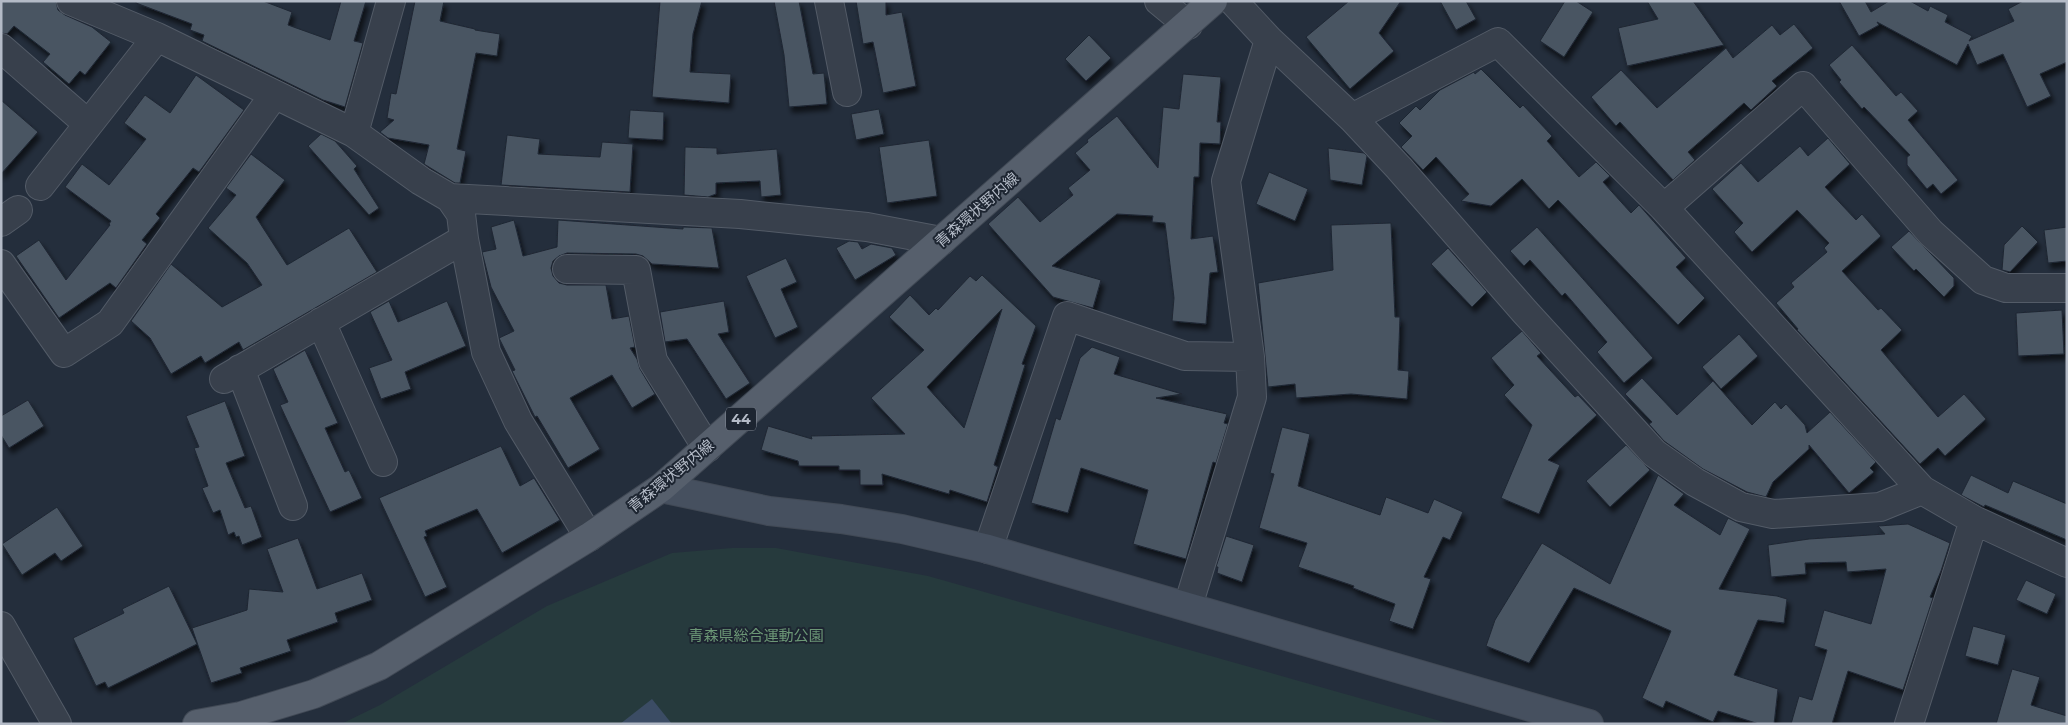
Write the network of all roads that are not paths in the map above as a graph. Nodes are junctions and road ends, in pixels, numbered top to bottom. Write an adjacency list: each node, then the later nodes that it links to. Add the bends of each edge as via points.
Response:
1 (71, 1): 8 (street)
2 (391, 1): 15 (street)
3 (829, 1): 11 (street)
4 (1159, 1): 7 (street)
5 (1213, 1): 7 (main road, 青森環状野内線 / 44)
6 (1233, 1): 9 (street)
7 (1188, 25): 20 (main road, 青森環状野内線 / 44)
8 (157, 37): 12 (street); 14 (street)
9 (1270, 40): 13 (street); 25 (street, via 1226,181)
10 (1, 48): 14 (street)
11 (847, 92)
12 (274, 95): 15 (street); 21 (street, via 110,323 64,354)
13 (1352, 118): 18 (street, via 1498,42); 29 (street, via 1654,452 1695,482 1741,507 1773,514 1880,507)
14 (88, 124): 16 (street)
15 (354, 133): 17 (street)
16 (40, 186)
17 (450, 198): 19 (street, via 461,214); 20 (street, via 740,214 867,228)
18 (1664, 208): 23 (street, via 1803,86 1931,233 1983,280 2006,288); 29 (street)
19 (464, 239): 24 (street); 32 (street, via 486,352 518,421)
20 (941, 241): 26 (main road, 青森環状野内線 / 44)
21 (1, 264)
22 (568, 269): 26 (street, via 636,270 653,361)
23 (2067, 288)
24 (321, 322): 27 (street); 30 (street, via 232,374)
25 (1250, 357): 33 (street, via 1185,356 1067,316); 35 (street, via 1252,397)
26 (707, 448): 28 (main road, 青森環状野内線 / 44)
27 (383, 462)
28 (661, 488): 32 (main road, 青森環状野内線 / 44); 33 (street, via 770,512 902,529)
29 (1922, 490): 31 (street)
30 (293, 506)
31 (1974, 520): 34 (street); 40 (street)
32 (589, 537): 38 (main road, 青森環状野内線 / 44, via 379,666 314,694 241,716)
33 (988, 549): 35 (street)
34 (2067, 563)
35 (1188, 606): 39 (street)
36 (1, 626): 37 (street)
37 (57, 724)
38 (197, 724)
39 (1589, 724)
40 (1909, 724)

